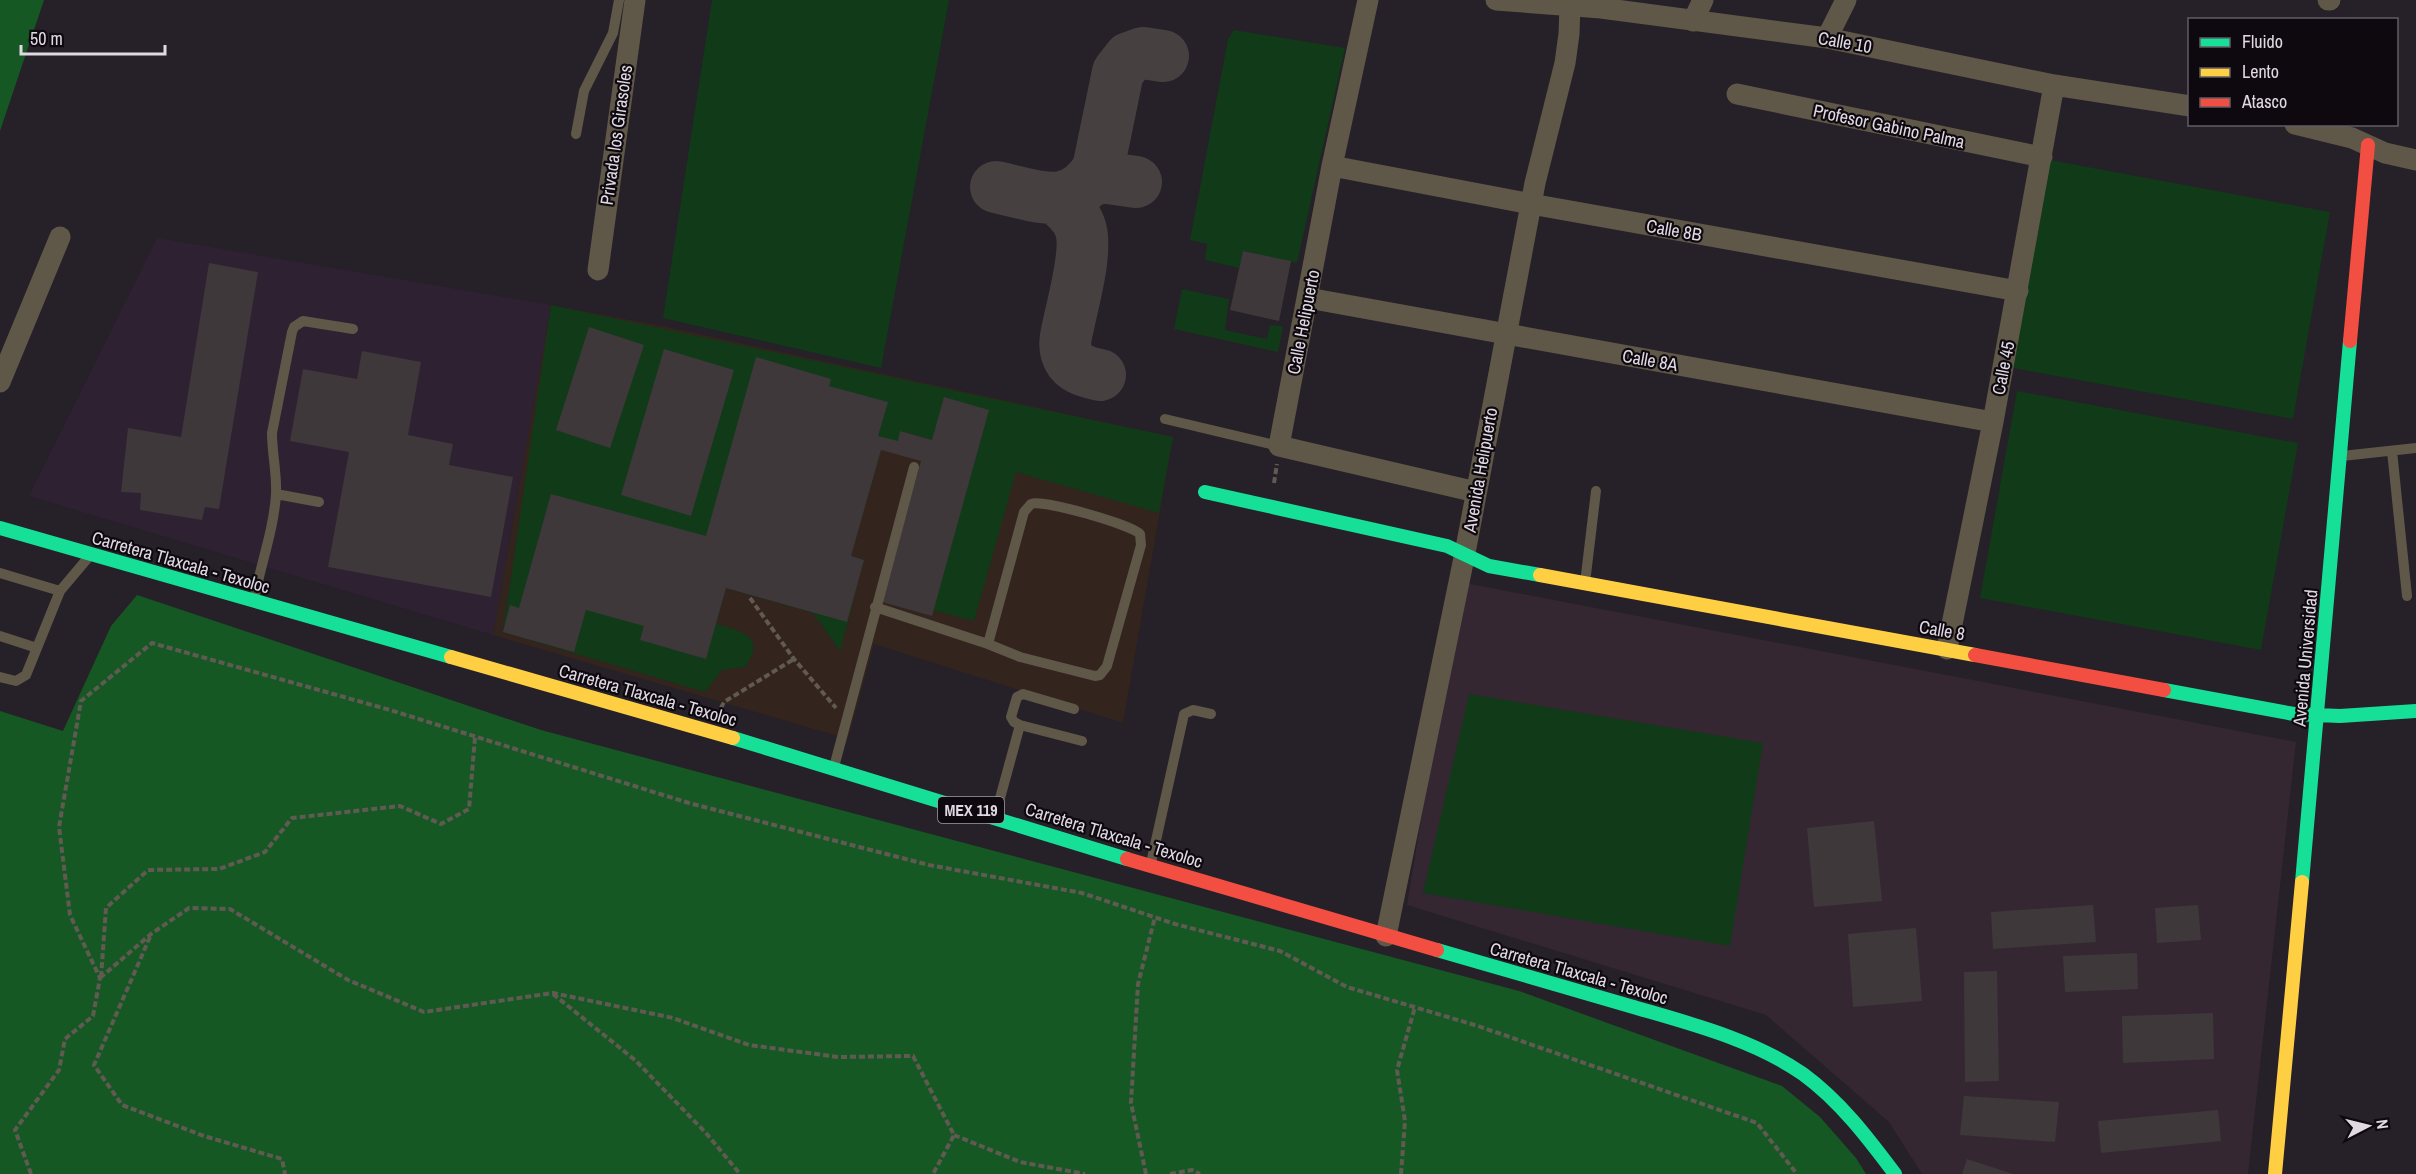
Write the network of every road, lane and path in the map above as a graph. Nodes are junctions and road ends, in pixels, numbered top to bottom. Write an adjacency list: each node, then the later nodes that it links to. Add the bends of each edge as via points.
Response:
1 (619, 0): 14 (lane, via 615,29 584,91)
2 (635, 0): 21 (street, Privada los Girasoles)
3 (1368, 0): 18 (street, Calle Helipuerto)
4 (1496, 0): 7 (street, Calle 10)
5 (1703, 0): 8 (street)
6 (1846, 0): 9 (street)
7 (1570, 5): 8 (street, Calle 10); 19 (street, Avenida Helipuerto, via 1565,63)
8 (1693, 21): 9 (street, Calle 10)
9 (1827, 38): 10 (street, Calle 10)
10 (2054, 85): 12 (street, Calle 10); 16 (street, Calle 45)
11 (1737, 94): 16 (street, Profesor Gabino Palma)
12 (2188, 106)
13 (2303, 126): 15 (street)
14 (576, 134)
15 (2367, 145): 17 (street); 32 (street, Avenida Universidad)
16 (2042, 157): 22 (street, Calle 45)
17 (2416, 160)
18 (1332, 166): 19 (street, Calle 8B); 23 (street, Calle Helipuerto)
19 (1531, 204): 22 (street, Calle 8B); 25 (street, Avenida Helipuerto)
20 (60, 237): 26 (street)
21 (598, 270)
22 (2018, 291): 28 (street, Calle 45)
23 (1308, 298): 25 (street, Calle 8A); 29 (street, Calle Helipuerto)
24 (353, 329): 37 (lane, via 309,321 294,327 272,434)
25 (1506, 334): 28 (street, Calle 8A); 36 (street, Avenida Helipuerto)
26 (0, 382)
27 (1165, 419): 29 (lane)
28 (1993, 422): 53 (street, Calle 45)
29 (1279, 446): 36 (street); 39 (path)
30 (2416, 448): 31 (lane)
31 (2392, 451): 32 (lane); 46 (lane)
32 (2339, 456): 59 (street, Avenida Universidad)
33 (914, 467): 49 (lane)
34 (1596, 491): 44 (lane)
35 (1205, 492): 39 (street, Calle 8)
36 (1476, 492): 41 (street, Avenida Helipuerto)
37 (276, 494): 38 (lane); 48 (lane)
38 (319, 502)
39 (1271, 508): 41 (street, Calle 8)
40 (0, 528): 42 (street, Carretera Tlaxcala - Texoloc / MEX 119)
41 (1465, 553): 44 (street, Calle 8, via 1489,566); 70 (street, Avenida Helipuerto)
42 (92, 555): 45 (lane); 48 (street, Carretera Tlaxcala - Texoloc / MEX 119)
43 (0, 573): 45 (lane)
44 (1585, 584): 53 (street, Calle 8)
45 (60, 591): 52 (lane)
46 (2407, 596)
47 (750, 598): 54 (path)
48 (253, 602): 62 (street, Carretera Tlaxcala - Texoloc / MEX 119)
49 (875, 607): 51 (lane); 60 (lane)
50 (0, 636): 52 (lane)
51 (988, 644): 51 (lane, via 1020,657 1089,676 1100,675 1107,666 1129,589 1141,545 1140,534 1066,508 1041,502 1031,504 1024,512)
52 (37, 648): 55 (lane, via 21,679)
53 (1947, 649): 59 (street, Calle 8)
54 (794, 659): 60 (path); 62 (path, via 724,702)
55 (0, 677)
56 (1074, 709): 61 (lane, via 1020,695 1011,717)
57 (2416, 711): 59 (street, Calle 8)
58 (1211, 714): 67 (lane, via 1193,710 1184,714)
59 (2318, 717): 86 (street, Avenida Universidad)
60 (846, 720): 65 (lane)
61 (1020, 725): 64 (lane); 66 (lane)
62 (710, 731): 65 (street, Carretera Tlaxcala - Texoloc / MEX 119)
63 (475, 737): 68 (path, via 688,802 929,865 1082,893); 71 (path, via 469,809 441,824 400,806 292,818 265,852 219,869 148,870 106,908); 71 (path, via 152,643 81,701 59,827 70,915)
64 (1082, 741)
65 (833, 770): 66 (street, Carretera Tlaxcala - Texoloc / MEX 119)
66 (995, 817): 67 (street, Carretera Tlaxcala - Texoloc / MEX 119)
67 (1150, 866): 70 (street, Carretera Tlaxcala - Texoloc / MEX 119)
68 (1155, 917): 73 (path, via 1281,951 1347,987); 80 (path, via 1138,984 1131,1103)
69 (152, 934): 71 (path); 72 (path, via 189,908 230,909 348,980 424,1012); 76 (path, via 94,1065 122,1105 204,1136 282,1159)
70 (1386, 936): 85 (street, Carretera Tlaxcala - Texoloc / MEX 119, via 1670,1018 1756,1049 1824,1091 1854,1120)
71 (100, 978): 75 (path, via 93,1016 65,1040 59,1070 15,1130)
72 (553, 993): 74 (path, via 673,1018 748,1045 838,1057 913,1056); 77 (path, via 635,1060)
73 (1415, 1007): 83 (path, via 1397,1070 1405,1121); 84 (path, via 1756,1123)
74 (954, 1135): 78 (path); 79 (path, via 1020,1162)
75 (31, 1174)
76 (285, 1174)
77 (740, 1174)
78 (933, 1174)
79 (1085, 1174)
80 (1146, 1174)
81 (1170, 1174): 82 (path, via 1192,1170)
82 (1200, 1174)
83 (1401, 1174)
84 (1797, 1174)
85 (1895, 1174)
86 (2275, 1174)

